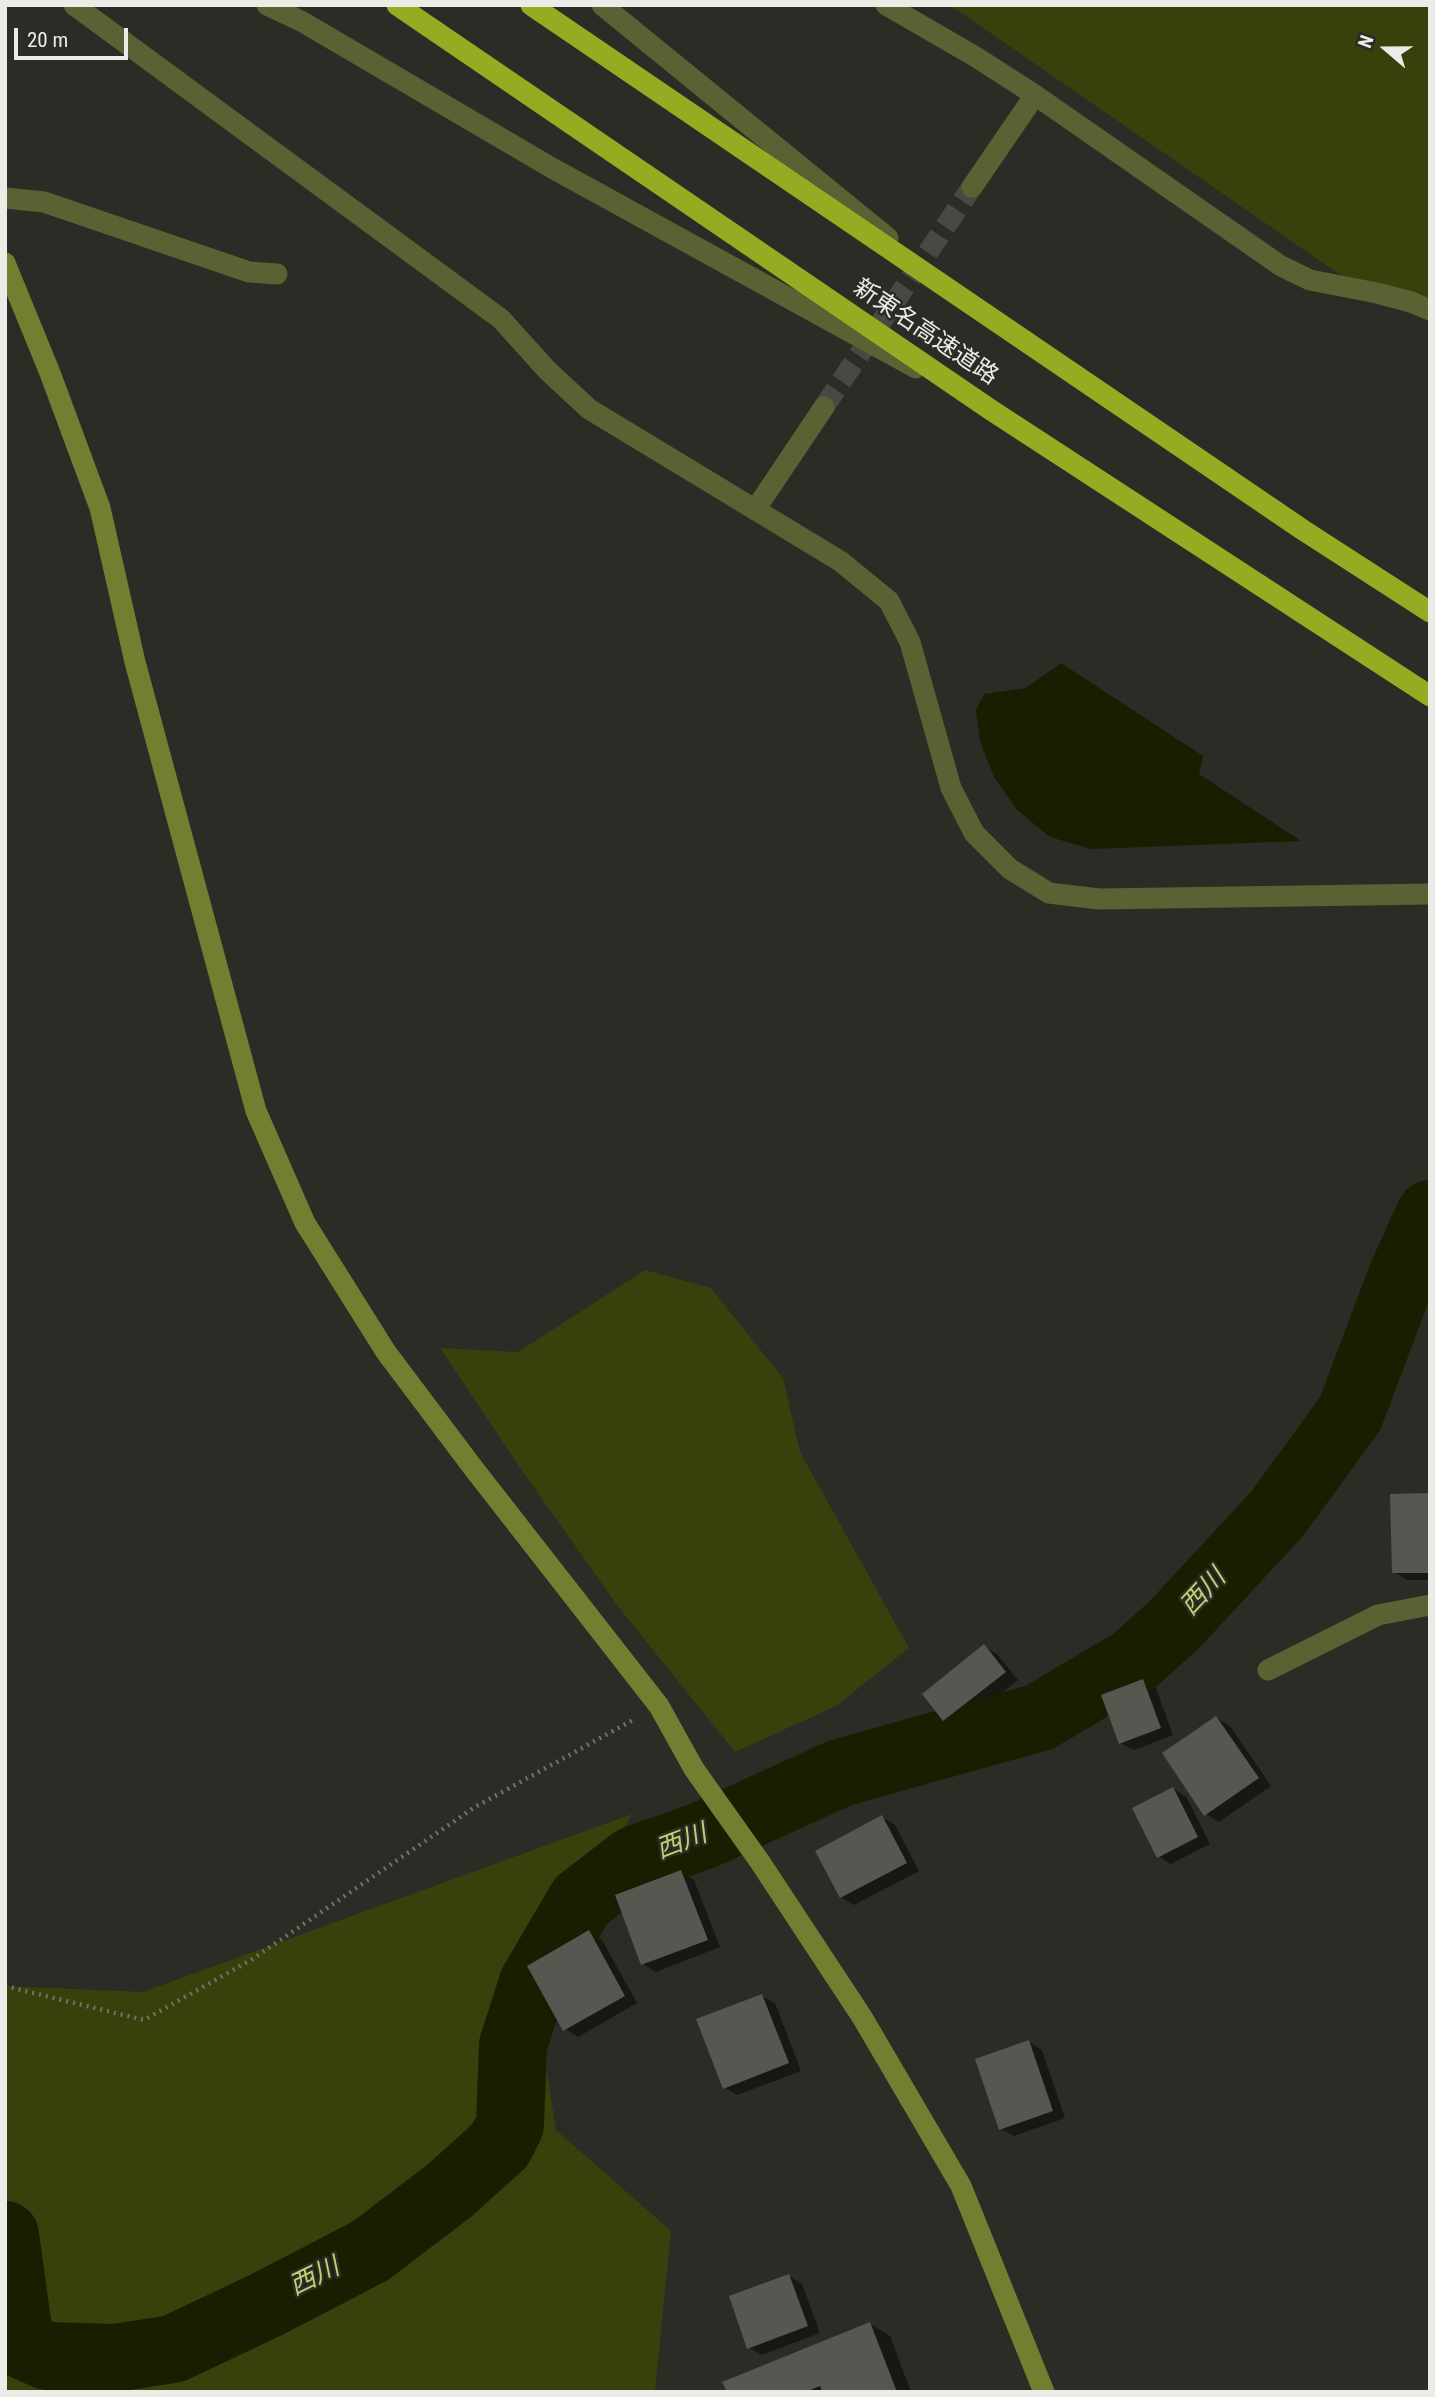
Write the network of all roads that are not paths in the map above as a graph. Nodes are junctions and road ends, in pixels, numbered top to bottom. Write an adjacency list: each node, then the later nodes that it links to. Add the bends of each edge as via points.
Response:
1 (74, 5): 16 (street, via 501,319 589,409)
2 (267, 5): 15 (street)
3 (397, 5): 15 (highway, 新東名高速道路)
4 (531, 5): 12 (highway, 新東名高速道路)
5 (602, 5): 12 (street)
6 (886, 5): 7 (street)
7 (1035, 95): 8 (street); 13 (street, via 1281,266 1310,280 1377,293)
8 (972, 187)
9 (5, 198): 11 (street, via 44,202 249,272)
10 (5, 264): 22 (street, via 100,509 135,662 256,1111 305,1223 386,1352 659,1706 694,1769 862,2017 961,2186)
11 (277, 274)
12 (958, 295): 17 (highway, 新東名高速道路)
13 (1430, 310)
14 (824, 407): 16 (street)
15 (991, 410): 18 (highway, 新東名高速道路)
16 (755, 510): 19 (street, via 840,561 888,601 910,642 951,788 974,833 1010,869 1049,893 1099,899)
17 (1430, 612)
18 (1430, 696)
19 (1430, 894)
20 (1430, 1605): 21 (street, via 1378,1615)
21 (1268, 1670)
22 (1044, 2392)

